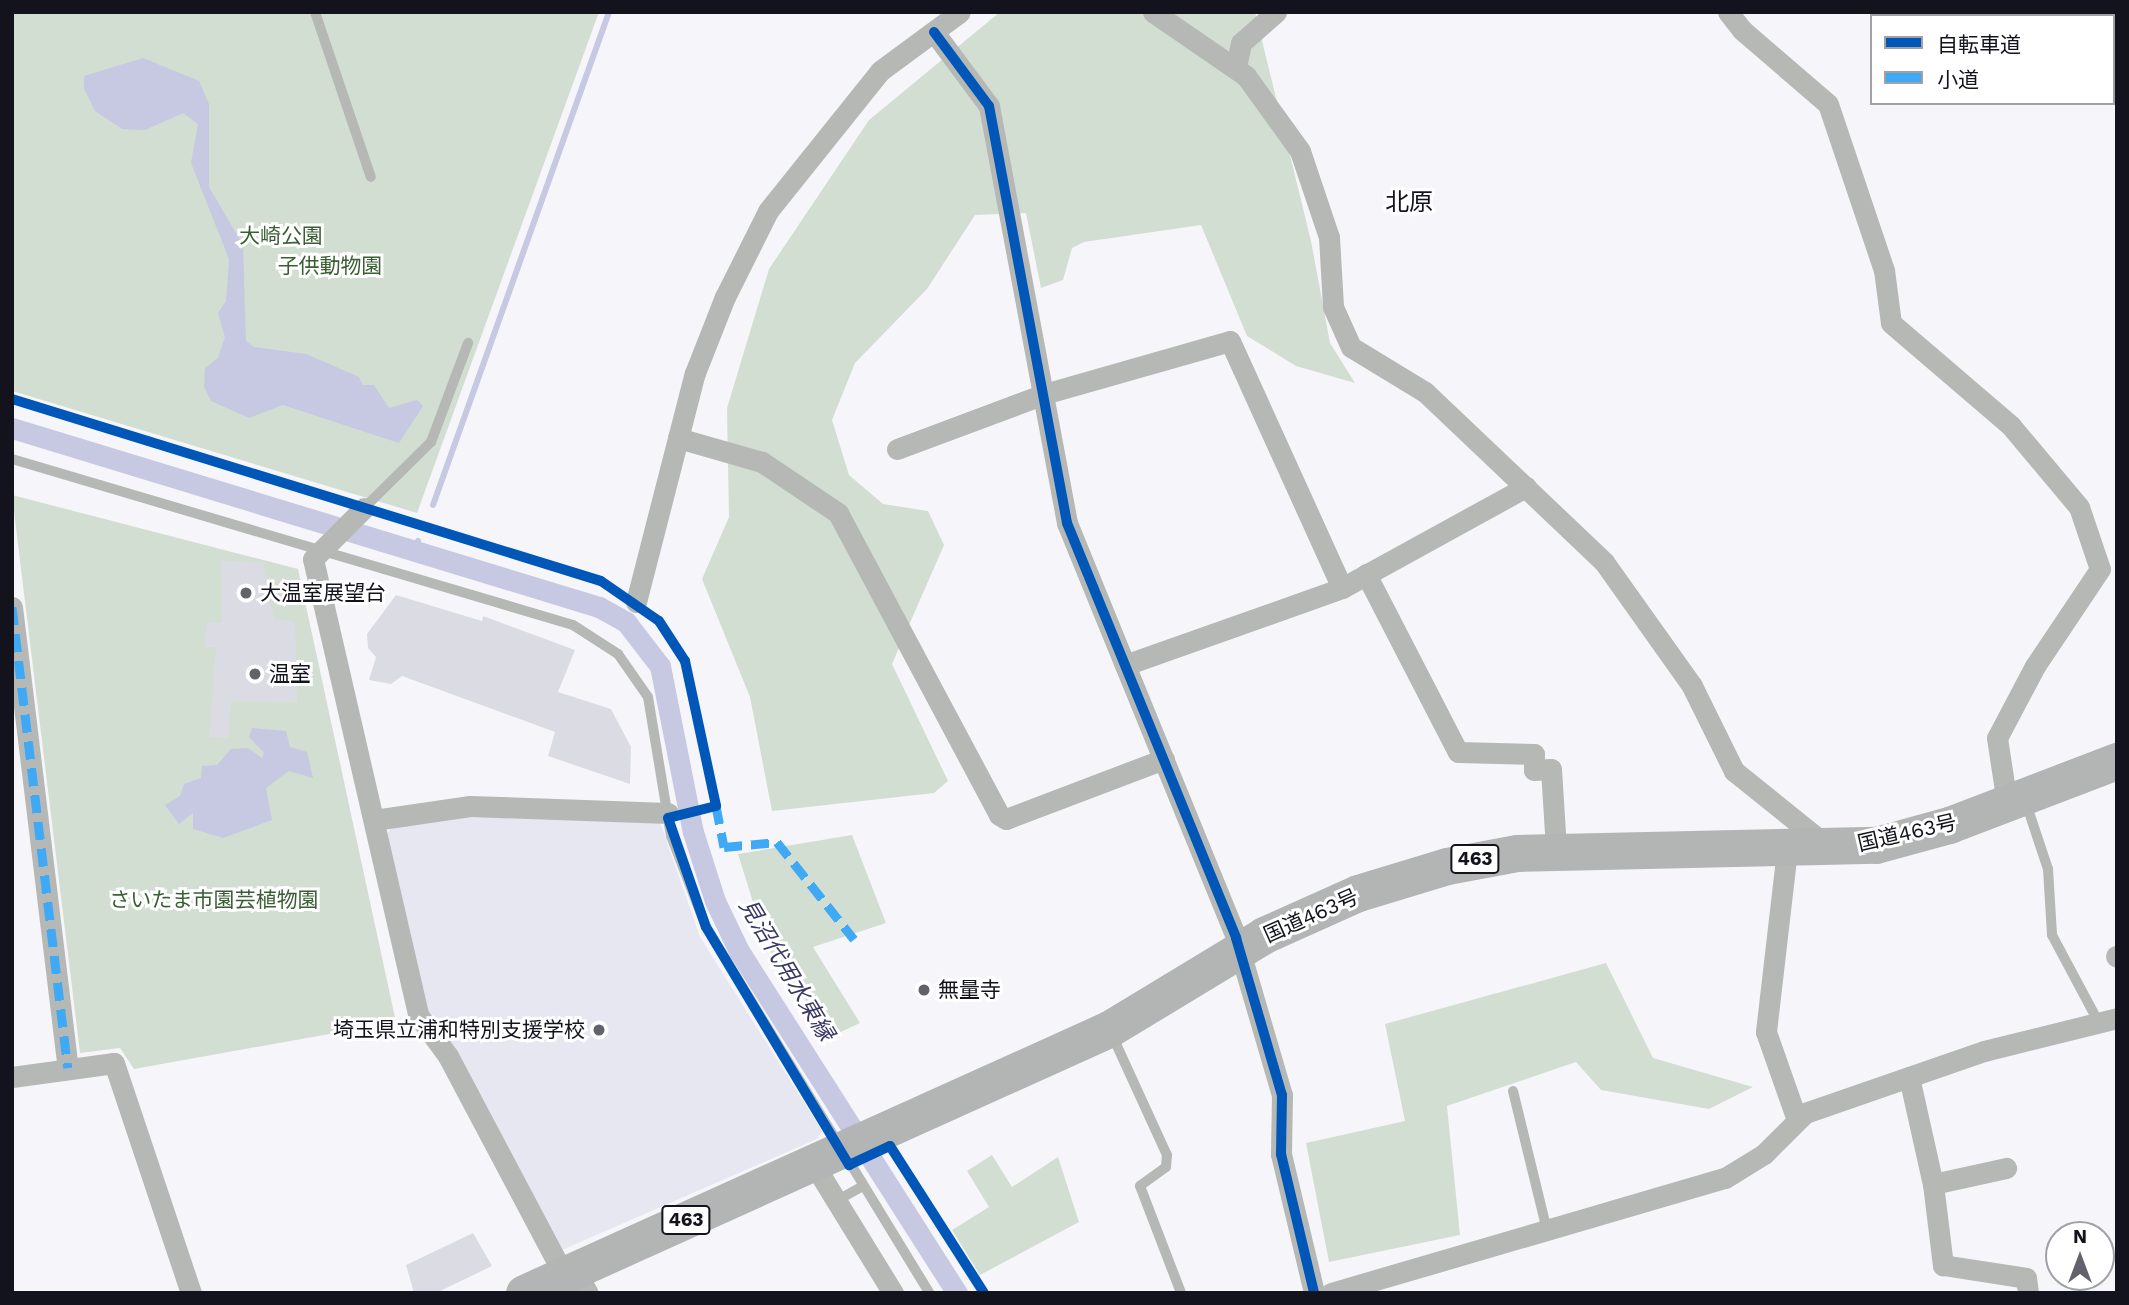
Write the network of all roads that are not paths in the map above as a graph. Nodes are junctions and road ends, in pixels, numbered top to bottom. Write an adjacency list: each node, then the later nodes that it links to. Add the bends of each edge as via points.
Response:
1 (315, 12): 8 (lane)
2 (960, 12): 6 (street)
3 (1153, 12): 7 (street)
4 (1276, 12): 7 (street, via 1241,43)
5 (1728, 12): 24 (street, via 1828,104 1884,270 1891,323 2011,426 2079,507 2100,569 2035,666 1997,738)
6 (934, 32): 10 (street, via 989,106 1012,254 1027,297); 11 (street, via 880,71 768,211 725,297)
7 (1236, 67): 14 (street, via 1300,151 1329,237 1333,307 1351,347 1425,392)
8 (371, 177)
9 (468, 343): 15 (lane, via 430,442)
10 (1044, 394): 12 (street); 18 (street, via 1230,341); 21 (street, via 1067,523)
11 (678, 438): 19 (street); 22 (street, via 762,462 838,513 999,815 1006,819)
12 (898, 449)
13 (12, 459): 16 (lane)
14 (1526, 487): 17 (street); 27 (street, via 1604,562 1692,686 1734,771)
15 (364, 508): 16 (street)
16 (319, 549): 25 (lane, via 573,625 618,654 648,697); 26 (street, via 313,559)
17 (1366, 575): 18 (street); 28 (street, via 1458,752 1534,754 1534,770 1551,769)
18 (1342, 588): 21 (street)
19 (636, 602)
20 (12, 607): 33 (street)
21 (1125, 665): 22 (street)
22 (1164, 759): 30 (street)
23 (2117, 761): 24 (highway, 国道463号 / 463)
24 (2015, 800): 27 (highway, 国道463号 / 463, via 1876,845); 31 (lane, via 2048,869 2052,935)
25 (668, 813): 26 (street, via 470,806); 38 (lane, via 706,927)
26 (374, 821): 44 (street, via 418,1015 448,1056)
27 (1830, 848): 29 (highway, 国道463号 / 463)
28 (1556, 849): 29 (highway, 国道463号 / 463); 30 (highway, 国道463号 / 463, via 1478,858 1358,893)
29 (1787, 850): 37 (street, via 1766,1032)
30 (1240, 949): 32 (highway, 国道463号 / 463); 51 (street, via 1282,1095 1281,1154)
31 (2108, 1021): 35 (street, via 1984,1051)
32 (1110, 1029): 38 (highway, 国道463号 / 463); 50 (lane, via 1167,1155 1166,1167 1140,1186)
33 (68, 1068): 34 (street); 46 (street, via 114,1063)
34 (12, 1077)
35 (1909, 1077): 37 (street); 40 (street)
36 (1513, 1091): 43 (lane)
37 (1797, 1120): 43 (street, via 1764,1154 1725,1178)
38 (833, 1154): 41 (lane); 42 (street); 44 (highway, 国道463号 / 463)
39 (2006, 1168): 40 (street)
40 (1933, 1184): 53 (street, via 1943,1265 2026,1279)
41 (861, 1187): 42 (lane); 49 (lane)
42 (836, 1201): 48 (street)
43 (1547, 1230): 45 (street)
44 (575, 1279): 47 (highway, 国道463号 / 463)
45 (1395, 1284): 52 (street)
46 (191, 1293)
47 (524, 1293)
48 (893, 1293)
49 (929, 1293)
50 (1181, 1293)
51 (1314, 1293)
52 (1331, 1293)
53 (2028, 1293)

